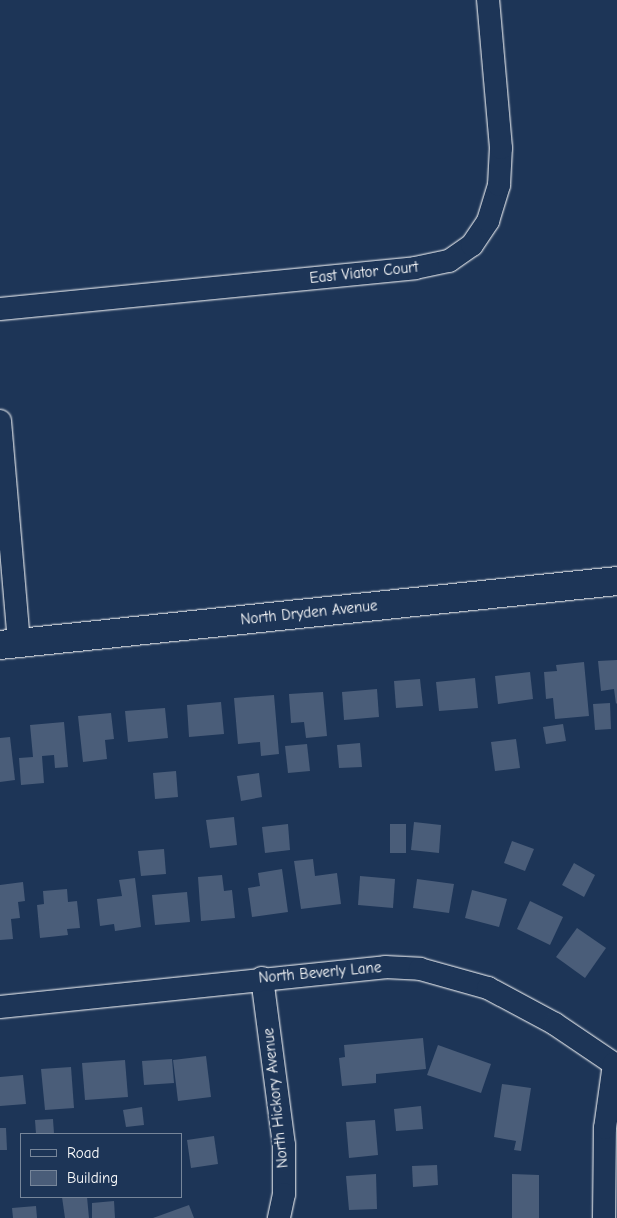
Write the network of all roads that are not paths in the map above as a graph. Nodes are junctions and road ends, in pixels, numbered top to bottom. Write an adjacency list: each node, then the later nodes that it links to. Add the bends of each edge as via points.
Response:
1 (488, 0): 2 (street, East Viator Court, via 501,148 499,185 488,221 472,245 448,261 415,268)
2 (0, 309)
3 (0, 422): 5 (street)
4 (617, 580): 5 (street, North Dryden Avenue)
5 (10, 644)
6 (262, 978): 7 (street, North Beverly Lane); 8 (street, North Beverly Lane, via 385,967 420,969 458,978 488,988 538,1015); 9 (street, North Hickory Avenue, via 284,1145 284,1194)
7 (0, 1007)
8 (615, 1065): 10 (street, via 604,1128)
9 (278, 1218)
10 (604, 1218)

